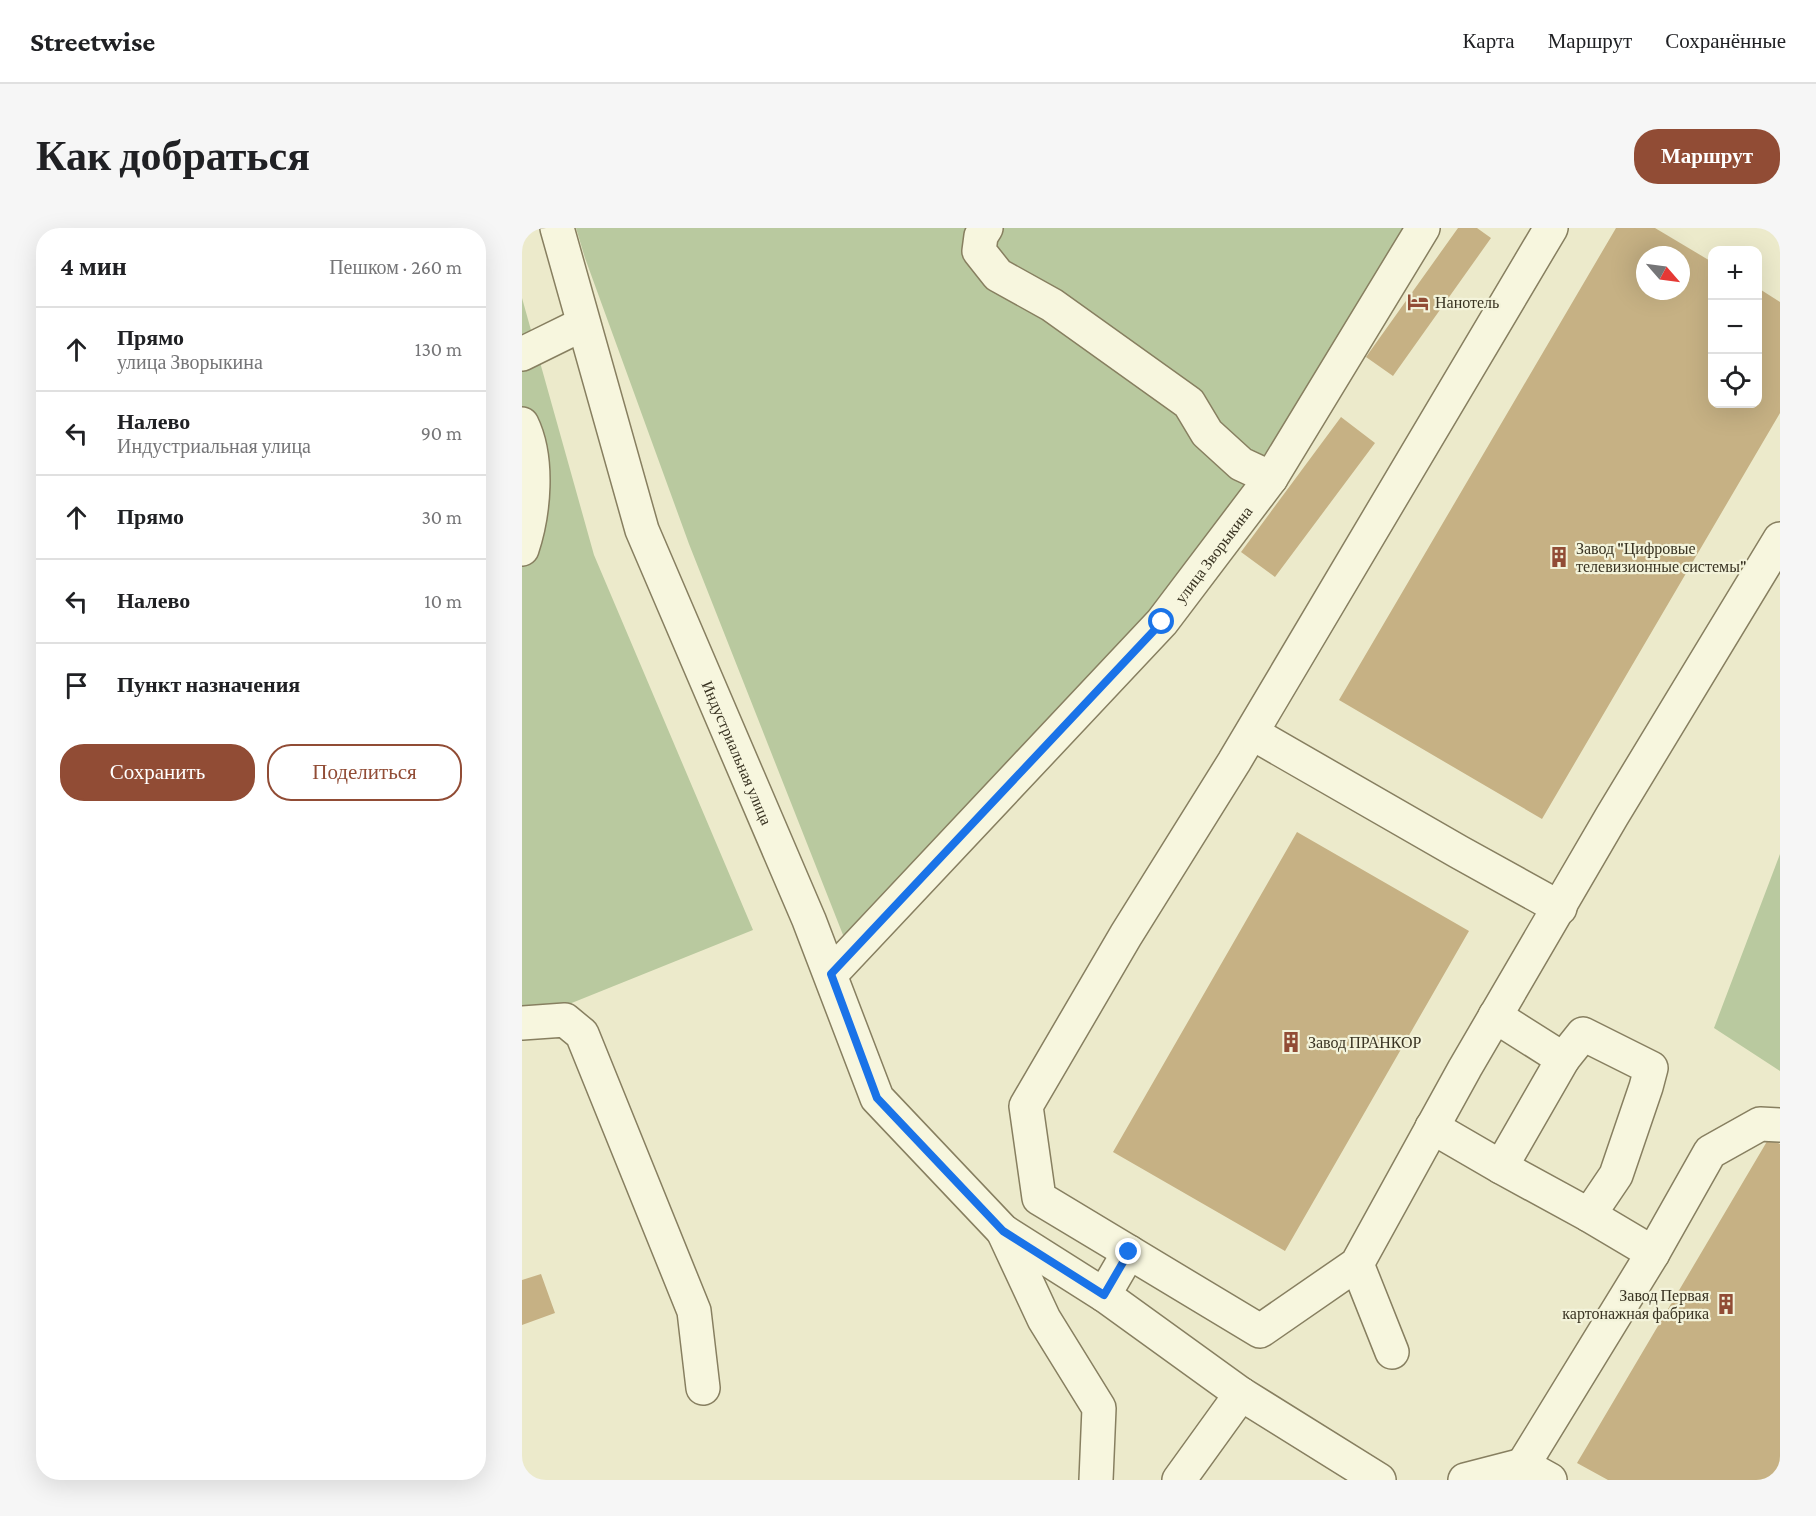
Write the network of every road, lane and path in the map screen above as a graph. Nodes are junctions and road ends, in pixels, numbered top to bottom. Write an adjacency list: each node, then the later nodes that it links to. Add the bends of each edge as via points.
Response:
1 (557, 228): 5 (street, Индустриальная улица)
2 (986, 228): 8 (street, via 979,251 998,275 1052,305 1189,403 1207,433 1241,464)
3 (1423, 228): 8 (street, улица Зворыкина)
4 (1551, 228): 11 (street)
5 (583, 324): 6 (street); 13 (street, Индустриальная улица, via 642,530)
6 (522, 354)
7 (522, 424): 10 (street, via 528,436 533,471 530,522)
8 (1271, 478): 13 (street, улица Зворыкина, via 1162,622)
9 (1780, 539): 12 (street)
10 (522, 549)
11 (1252, 733): 12 (street); 22 (street, via 1126,935 1026,1106 1039,1198)
12 (1560, 908): 14 (street)
13 (831, 974): 21 (street, Индустриальная улица, via 877,1098)
14 (1496, 1016): 16 (street); 18 (street)
15 (522, 1023): 27 (street, via 565,1020 582,1034 694,1311)
16 (1563, 1059): 19 (street); 20 (street, via 1583,1034 1651,1068 1616,1175)
17 (1780, 1125): 23 (street, via 1760,1124 1710,1152)
18 (1432, 1127): 19 (street); 24 (street)
19 (1501, 1167): 20 (street)
20 (1589, 1215): 23 (street)
21 (1003, 1231): 25 (street); 30 (street, via 1044,1319 1099,1408)
22 (1129, 1252): 24 (street, via 1260,1330); 25 (street)
23 (1653, 1253): 29 (street)
24 (1357, 1264): 26 (street)
25 (1104, 1295): 28 (street)
26 (1392, 1352)
27 (703, 1388)
28 (1241, 1394): 31 (street); 32 (street)
29 (1537, 1473): 33 (street)
30 (1096, 1480)
31 (1179, 1480)
32 (1379, 1480)
33 (1465, 1480)

